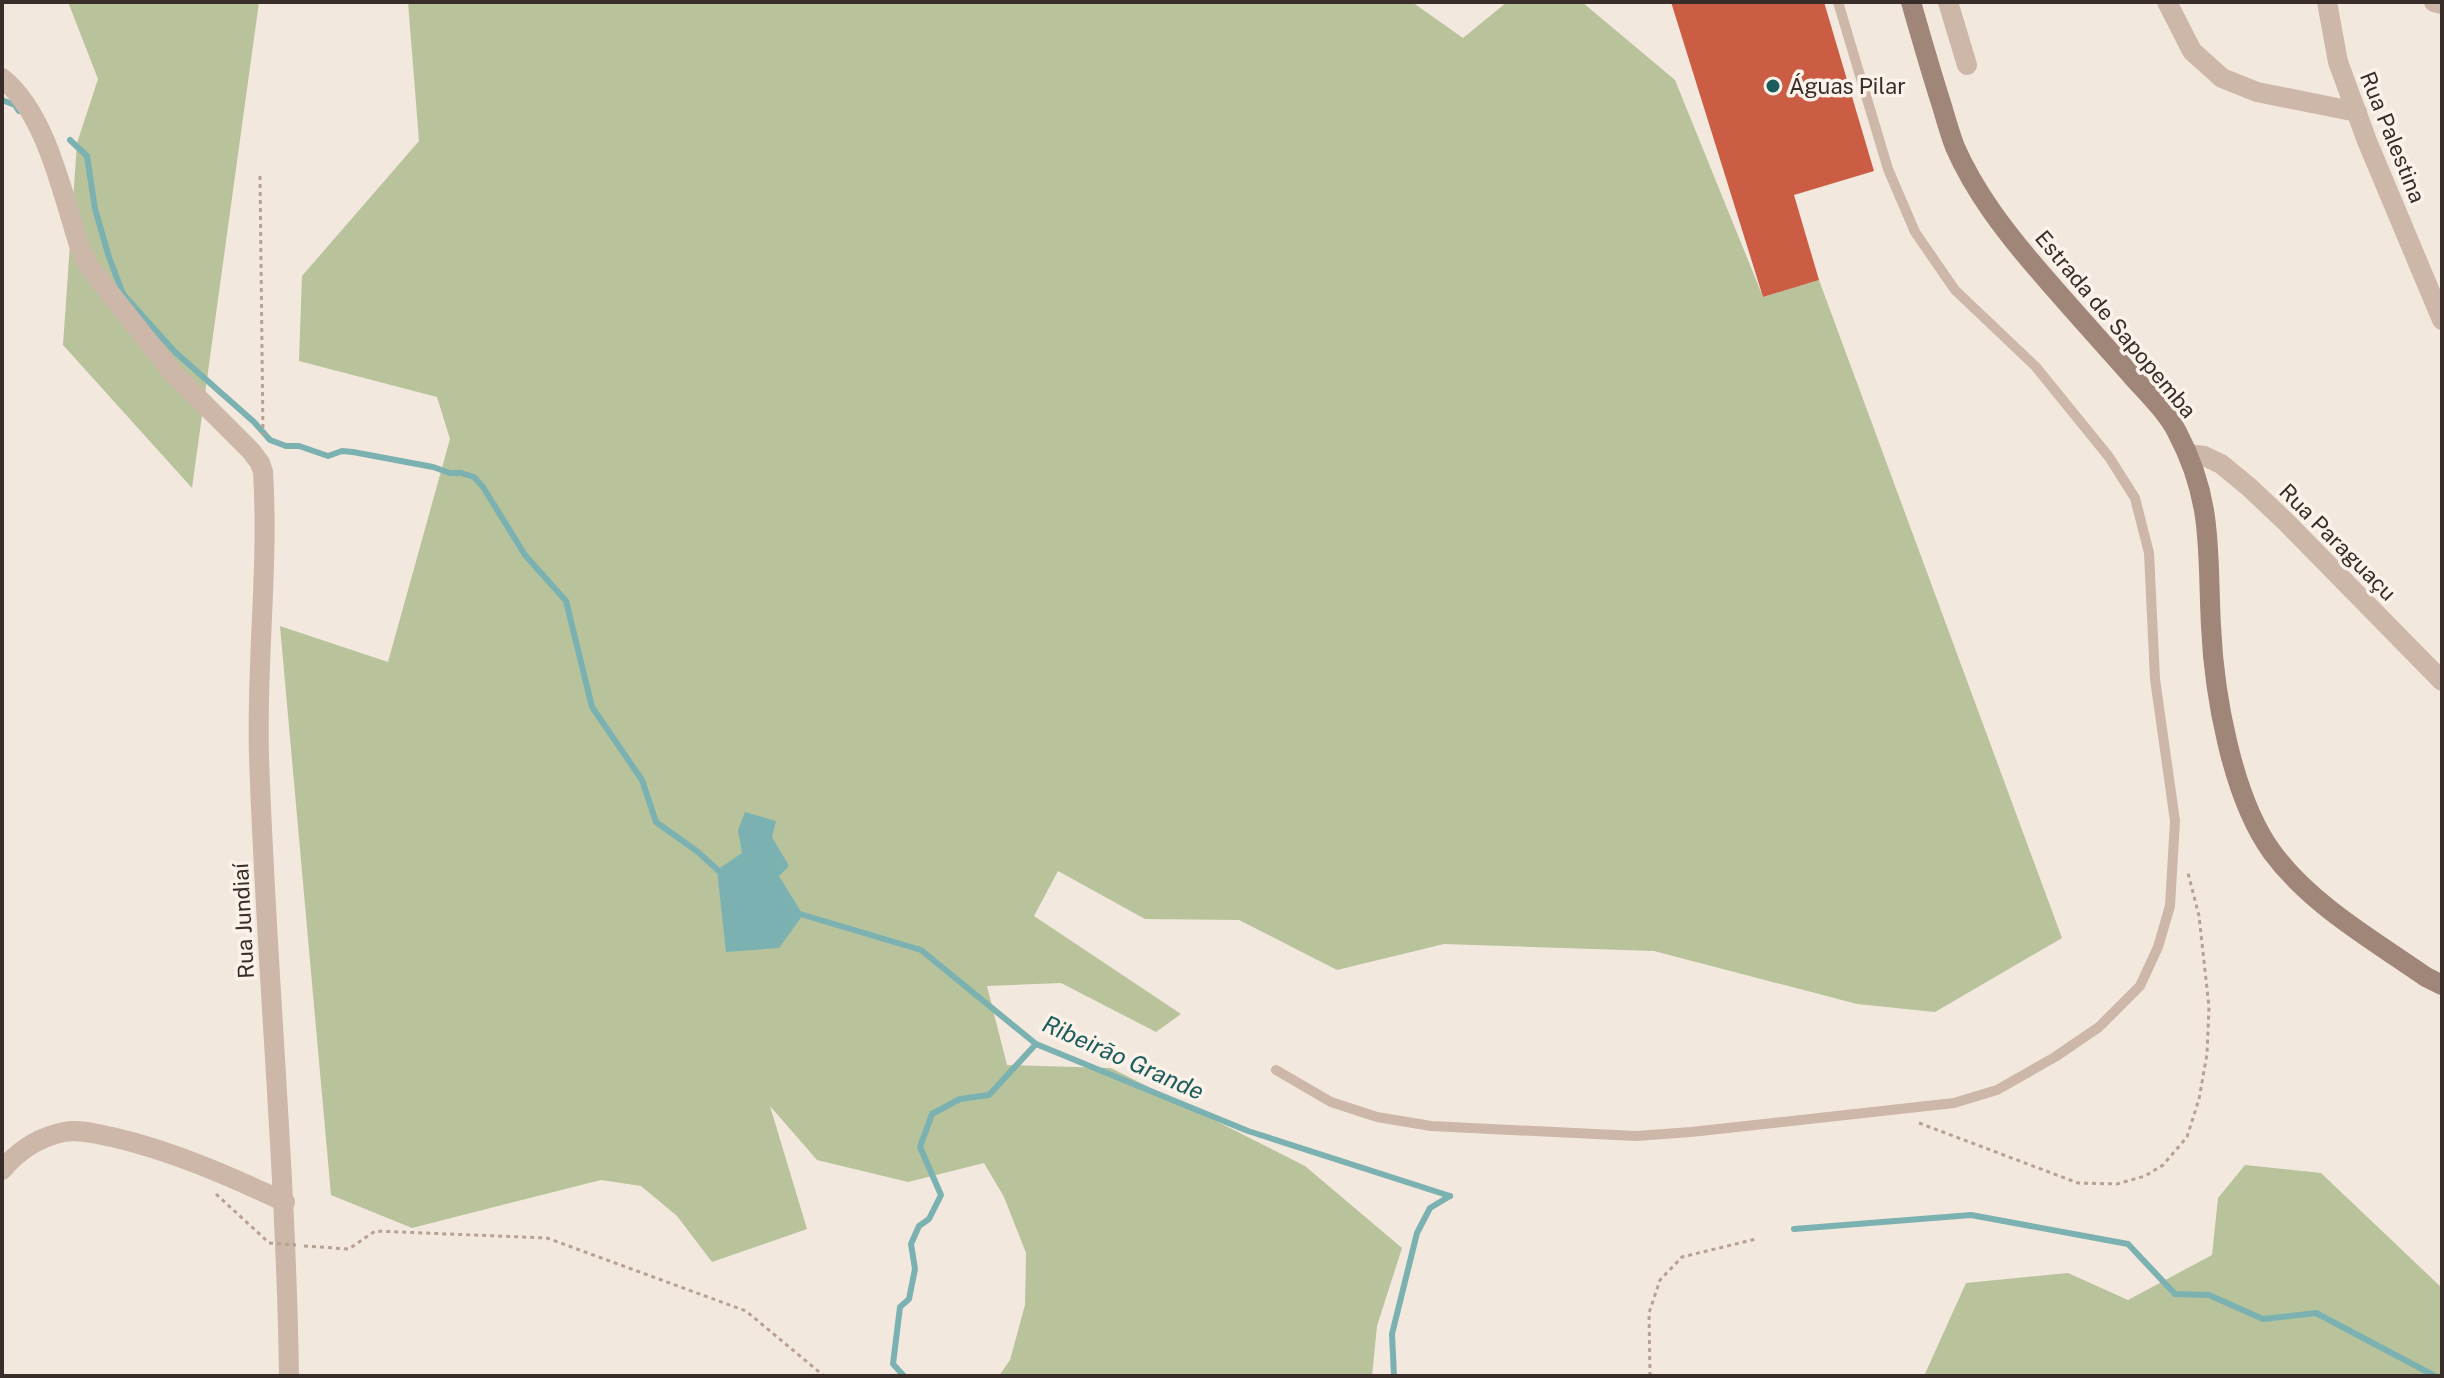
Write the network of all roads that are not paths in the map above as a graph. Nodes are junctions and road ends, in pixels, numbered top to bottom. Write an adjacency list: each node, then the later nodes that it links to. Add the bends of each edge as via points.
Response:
1 (1838, 2): 16 (lane, via 1888,169 1915,232 1955,290 2036,367 2135,498 2149,553 2155,679 2175,821 2170,906 2140,986 2099,1027 1997,1090 1941,1105 1691,1132 1636,1136 1431,1126 1331,1102)
2 (1911, 2): 13 (main road, Estrada de Sapopemba, via 1955,147 1990,210 2148,394)
3 (1948, 2): 8 (street)
4 (2167, 2): 10 (street, via 2192,51 2222,78 2257,92)
5 (2327, 2): 10 (street, Rua Palestina, via 2338,62)
6 (2434, 2): 7 (street)
7 (2442, 4)
8 (1967, 65)
9 (2, 78): 18 (street, Rua Jundiaí, via 37,120 90,268 173,373 251,451 263,472 259,753)
10 (2357, 112): 11 (street, Rua Palestina)
11 (2435, 282): 12 (street, Rua Palestina)
12 (2442, 320)
13 (2189, 454): 14 (street, Rua Paraguaçu, via 2221,464 2249,487); 15 (main road, Estrada de Sapopemba, via 2207,515 2214,672 2222,719 2251,814 2272,851 2327,907)
14 (2442, 681)
15 (2442, 985)
16 (1276, 1070)
17 (2, 1170): 18 (street, via 42,1138 81,1132 138,1143)
18 (285, 1202): 19 (street, Rua Jundiaí)
19 (289, 1376)

